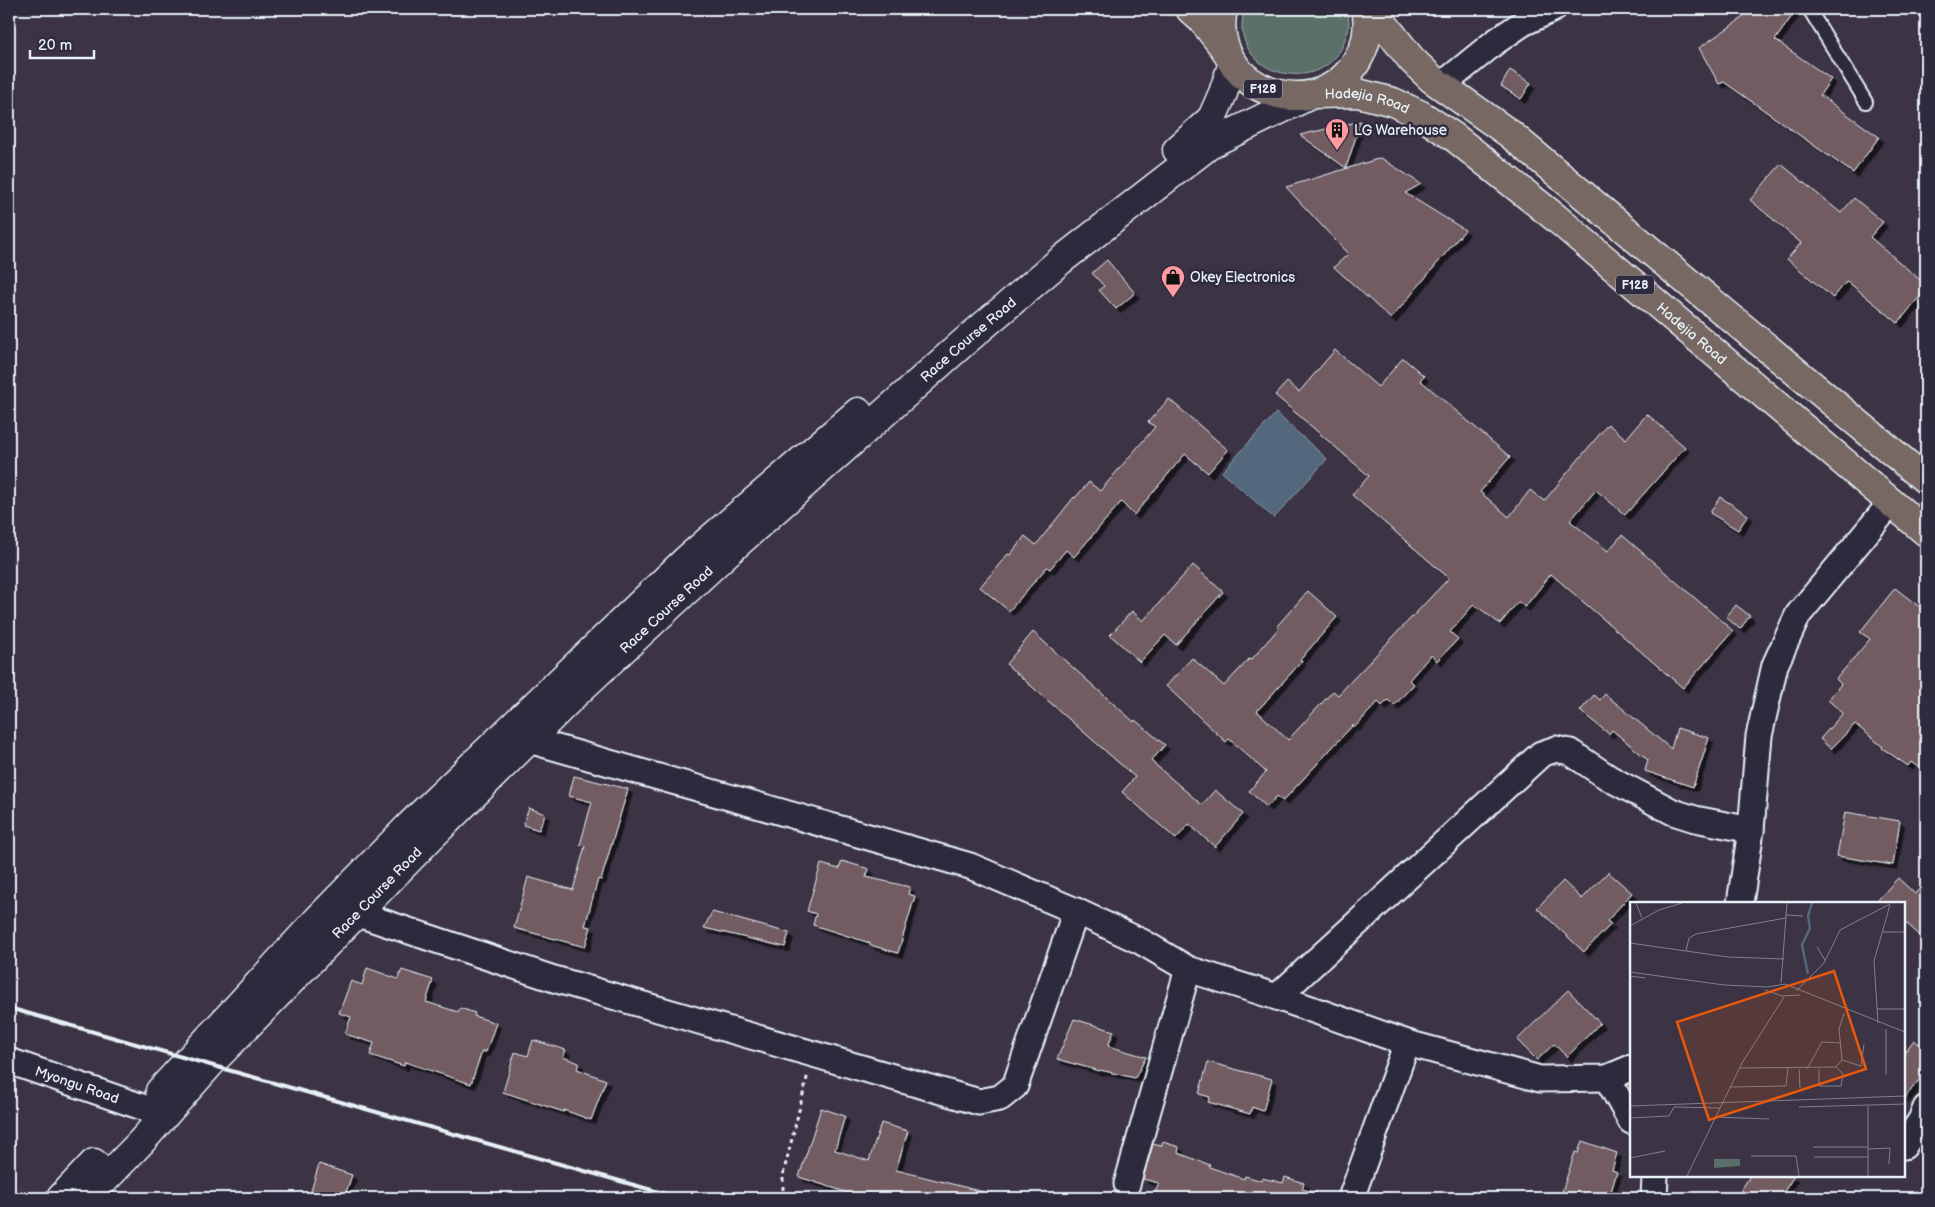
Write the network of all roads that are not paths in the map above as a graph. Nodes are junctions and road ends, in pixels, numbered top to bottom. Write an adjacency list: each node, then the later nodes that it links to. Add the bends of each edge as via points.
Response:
1 (1190, 9): 7 (main road, F128)
2 (1223, 9): 7 (main road, via 1220,23)
3 (1366, 9): 9 (main road, via 1366,43 1356,65 1339,82)
4 (1372, 9): 8 (main road, F128, via 1412,60)
5 (1553, 9): 8 (street, via 1502,37)
6 (1809, 9): 10 (lane)
7 (1229, 56): 9 (main road, F128, via 1249,82 1268,92 1288,97); 26 (street, Race Course Road, via 1223,93 1212,118 1199,132 975,314 687,559 320,916 188,1059)
8 (1442, 85): 11 (main road, F128, via 1510,134)
9 (1313, 95): 12 (main road, Hadejia Road / F128, via 1358,94 1393,102 1422,115 1454,137 1556,218); 14 (street, Race Course Road, via 1212,143 1060,260 728,552)
10 (1866, 102)
11 (1926, 480)
12 (1891, 503): 13 (main road, Hadejia Road / F128); 15 (street, via 1798,616 1774,665 1759,736)
13 (1926, 532)
14 (529, 740): 17 (street, via 970,866); 18 (street, Race Course Road)
15 (1751, 830): 16 (street); 20 (street, via 1673,812 1609,778 1570,752 1556,749 1541,754)
16 (1740, 902)
17 (1076, 911): 18 (street, via 1015,1086 1000,1098 980,1102 554,979); 19 (street, via 1142,942)
18 (355, 913): 26 (street, Race Course Road, via 210,1064)
19 (1188, 969): 20 (street); 30 (street)
20 (1276, 997): 21 (street)
21 (1407, 1043): 24 (street, via 1540,1079); 33 (street)
22 (9, 1061): 26 (street, Myongu Road)
23 (1630, 1068): 24 (street)
24 (1607, 1078): 27 (street)
25 (1926, 1108): 28 (street)
26 (154, 1113): 31 (street, Race Course Road); 32 (street, Race Course Road)
27 (1630, 1119)
28 (1905, 1144)
29 (1655, 1177): 34 (street)
30 (1127, 1184)
31 (61, 1198)
32 (87, 1198)
33 (1351, 1198)
34 (1654, 1198)

